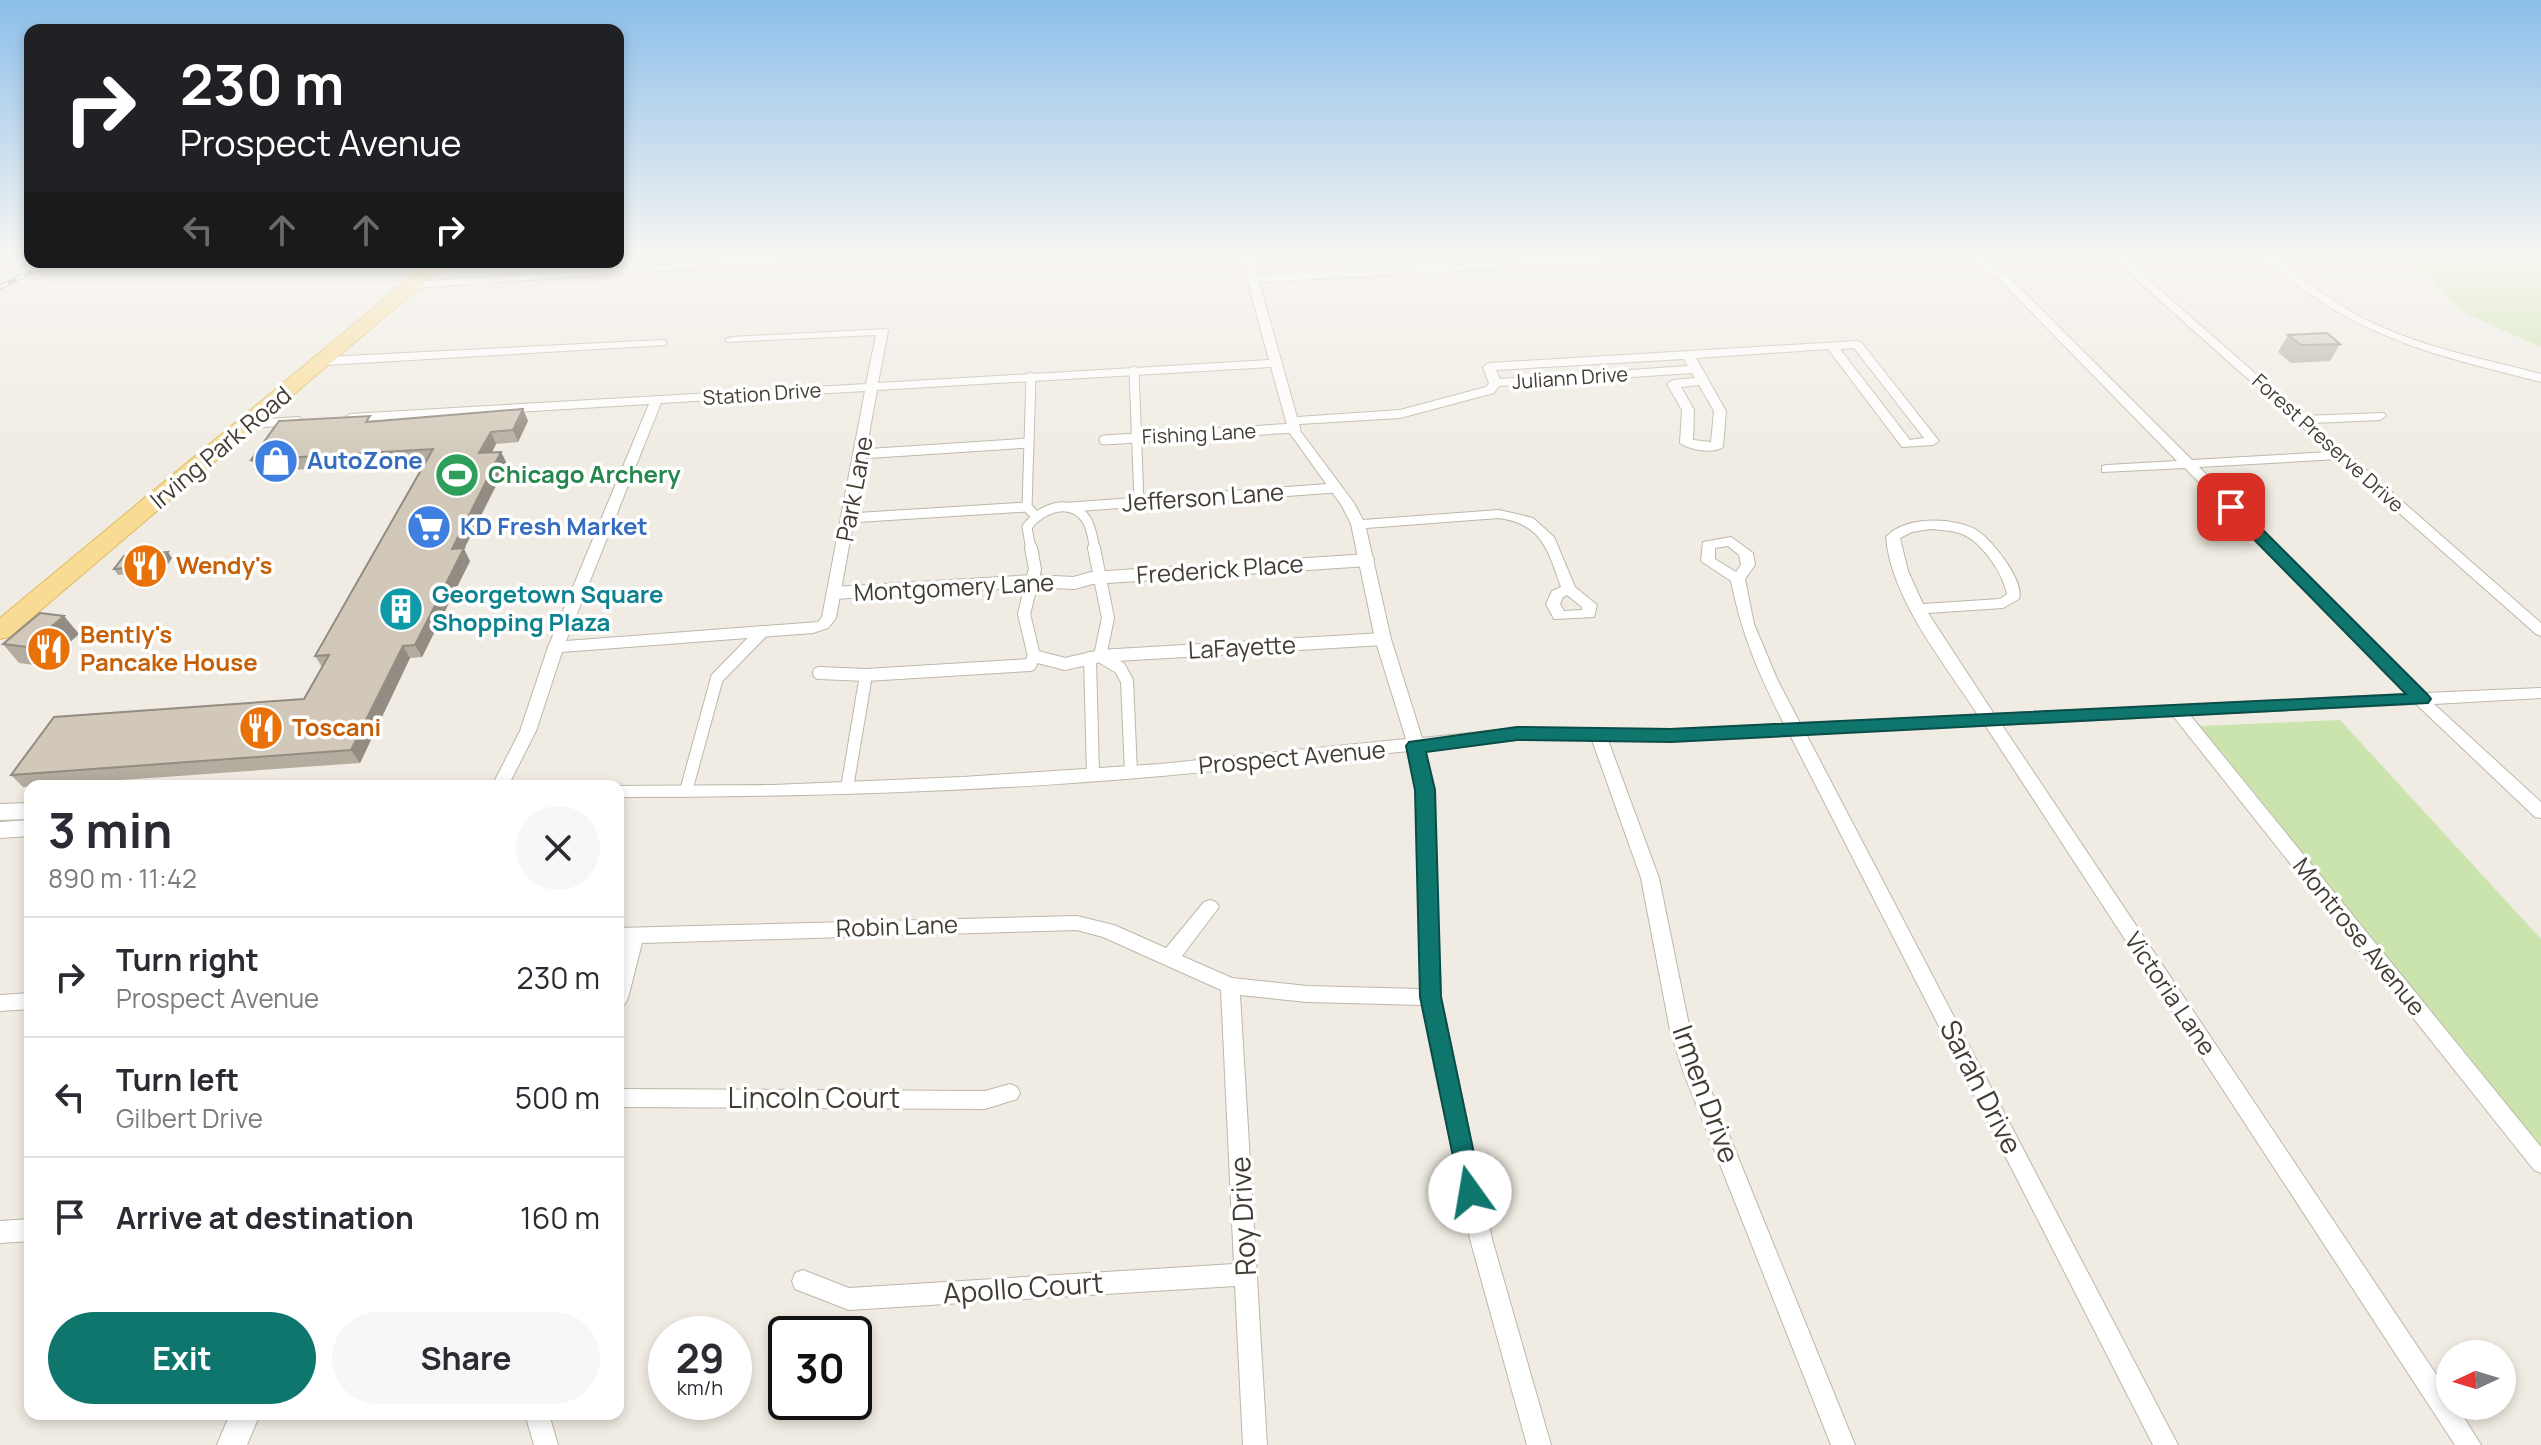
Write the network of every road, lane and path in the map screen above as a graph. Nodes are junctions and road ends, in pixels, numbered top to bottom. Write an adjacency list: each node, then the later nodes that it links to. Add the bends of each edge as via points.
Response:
1 (368, 323): 10 (main road, Irving Park Road)
2 (1264, 323): 11 (street)
3 (2049, 323): 31 (street)
4 (2192, 323): 23 (street, Forest Preserve Drive)
5 (2366, 323): 15 (street, via 2404,340)
6 (731, 340): 18 (street, Park Lane, via 882,331)
7 (662, 343): 10 (street)
8 (1831, 345): 8 (street, via 1907,444 1933,441 1857,344); 9 (street)
9 (1688, 355): 12 (street); 17 (street, via 1489,367)
10 (325, 361): 24 (main road, Irving Park Road)
11 (1275, 363): 13 (street, Station Drive); 25 (street)
12 (1695, 369): 16 (street); 17 (street, Juliann Drive)
13 (1134, 371): 14 (street, Station Drive); 26 (street)
14 (1031, 377): 18 (street, Station Drive); 28 (street)
15 (2541, 378)
16 (1702, 381): 16 (street, via 1720,411 1717,447 1686,443 1688,410 1673,384)
17 (1495, 383): 25 (street, Juliann Drive, via 1490,390 1400,414)
18 (873, 387): 19 (street, Station Drive); 29 (street, Park Lane)
19 (656, 401): 21 (street, Station Drive); 51 (street)
20 (2380, 416): 23 (street)
21 (332, 419)
22 (316, 420): 24 (street)
23 (2302, 420): 30 (street, Forest Preserve Drive)
24 (249, 424): 47 (main road, Irving Park Road)
25 (1293, 424): 26 (street, Fishing Lane); 33 (street)
26 (1137, 437): 27 (street, Fishing Lane); 34 (street)
27 (1104, 440)
28 (1029, 443): 29 (street); 36 (street)
29 (861, 454): 37 (street, Park Lane)
30 (2341, 455): 31 (street); 48 (street, Forest Preserve Drive)
31 (2188, 464): 32 (street); 57 (street)
32 (2107, 469)
33 (1335, 488): 34 (street, Jefferson Lane); 38 (street)
34 (1139, 502): 35 (street, Jefferson Lane)
35 (1071, 507): 36 (street, Jefferson Lane); 40 (street, via 1086,518 1095,537)
36 (1031, 511): 37 (street, Jefferson Lane); 42 (street, via 1027,527)
37 (849, 518): 45 (street, Park Lane)
38 (1358, 524): 39 (street); 44 (street, via 1519,516 1544,530)
39 (1368, 560): 40 (street, Frederick Place); 50 (street)
40 (1102, 578): 43 (street, Frederick Place); 53 (street, via 1106,644)
41 (1738, 579): 60 (street, Sarah Drive, via 1747,624)
42 (1033, 581): 43 (street, Montgomery Lane); 45 (street, Montgomery Lane); 52 (street, via 1024,614)
43 (1074, 583)
44 (1569, 589)
45 (834, 593): 49 (street, Park Lane, via 823,625)
46 (1919, 609): 46 (street, Victoria Lane, via 1892,541 1910,528 1968,531 2013,583 2014,596 2003,603); 59 (street, Victoria Lane)
47 (0, 631)
48 (2541, 631)
49 (762, 632): 51 (street); 68 (street, via 717,678)
50 (1383, 639): 53 (street, LaFayette); 62 (street)
51 (556, 647): 65 (street, via 528,731)
52 (1034, 656): 53 (street, via 1065,664); 55 (street, via 1030,665)
53 (1095, 657): 63 (street, via 1120,668 1127,681); 64 (street)
54 (819, 673): 55 (street)
55 (866, 675): 66 (street)
56 (2541, 693): 57 (street, Prospect Avenue)
57 (2422, 699): 58 (street, Prospect Avenue); 71 (street)
58 (2178, 711): 59 (street, Prospect Avenue); 84 (street, Montrose Avenue)
59 (1989, 721): 60 (street, Prospect Avenue); 97 (street, Victoria Lane)
60 (1794, 729): 61 (street, Prospect Avenue); 96 (street, Sarah Drive)
61 (1598, 734): 62 (street, Prospect Avenue, via 1517,734); 95 (street, Irmen Drive, via 1650,878 1693,1071)
62 (1416, 746): 63 (street, Prospect Avenue); 79 (street, via 1425,790)
63 (1131, 772): 64 (street, Prospect Avenue)
64 (1093, 774): 66 (street, Prospect Avenue)
65 (503, 780)
66 (847, 788): 68 (street, Prospect Avenue)
67 (624, 791): 68 (street, Prospect Avenue)
68 (686, 791)
69 (24, 811): 70 (street)
70 (0, 812)
71 (2541, 812)
72 (24, 828): 73 (street)
73 (0, 830)
74 (1210, 907): 77 (street)
75 (627, 936): 76 (street); 77 (street, Robin Lane, via 1077,923 1107,930)
76 (624, 957)
77 (1169, 958): 78 (street, Robin Lane)
78 (1230, 986): 79 (street, Robin Lane); 87 (street, Roy Drive)
79 (1431, 997): 94 (street, via 1481,1239)
80 (24, 1001): 81 (street)
81 (0, 1003)
82 (1010, 1093): 83 (street, Lincoln Court, via 985,1100)
83 (624, 1098)
84 (2541, 1163)
85 (24, 1230): 86 (street)
86 (0, 1232)
87 (1246, 1274): 88 (street, Apollo Court, via 849,1299); 93 (street, Roy Drive)
88 (803, 1281)
89 (242, 1420): 91 (street)
90 (539, 1420): 92 (street)
91 (232, 1445)
92 (546, 1445)
93 (1255, 1445)
94 (1539, 1445)
95 (1843, 1445)
96 (2166, 1445)
97 (2469, 1445)

